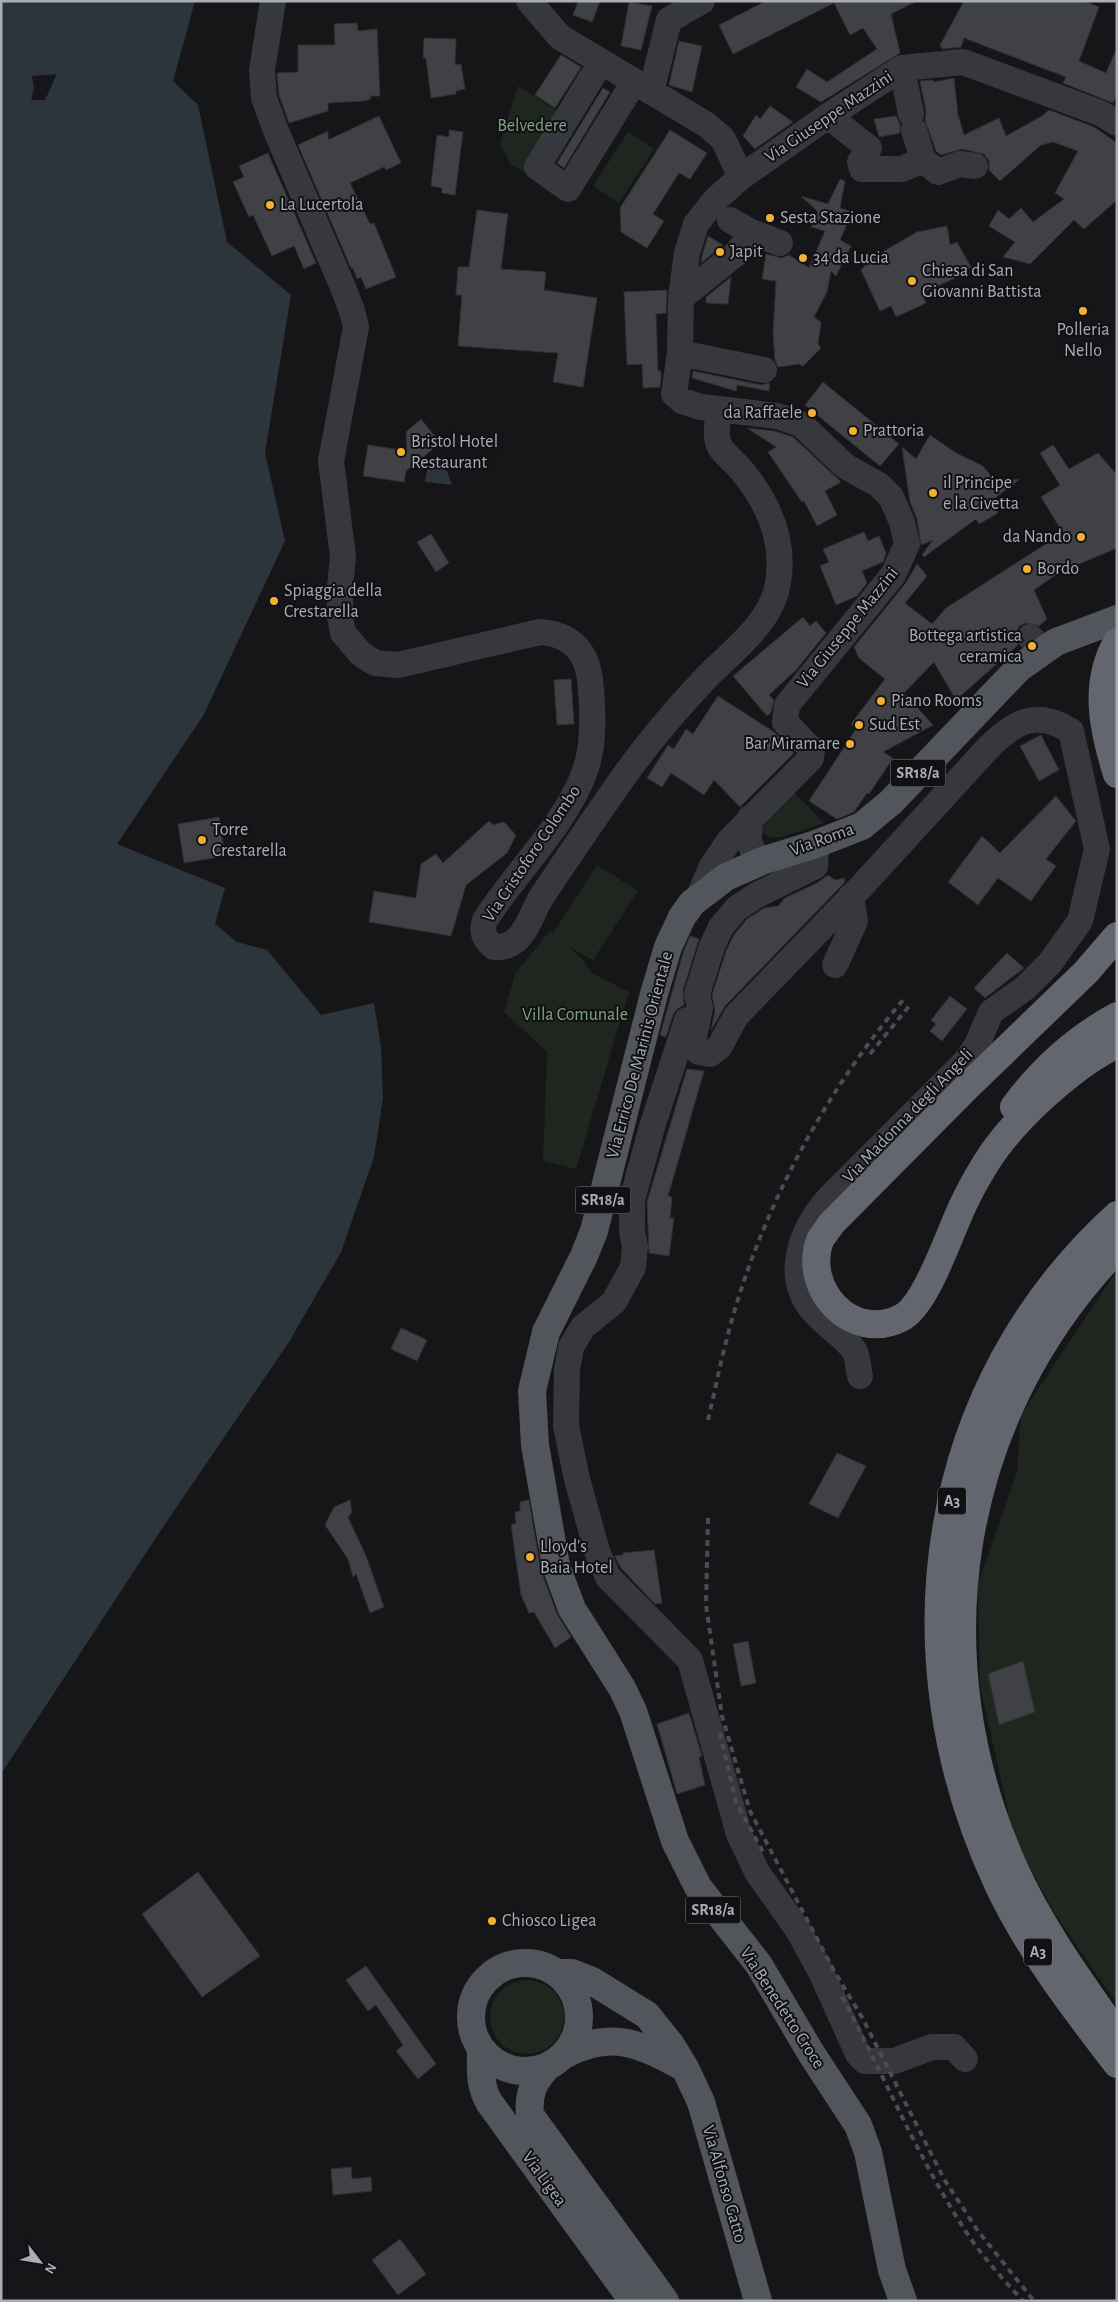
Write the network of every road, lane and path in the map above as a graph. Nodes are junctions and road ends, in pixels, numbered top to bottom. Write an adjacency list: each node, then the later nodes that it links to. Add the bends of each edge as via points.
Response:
1 (273, 1): 16 (street, Via Cristoforo Colombo, via 262,70 266,104 335,267 356,328 330,461 343,557 340,611 343,634 375,664 398,665 540,632 563,637 576,645 586,660 592,714 586,770 563,811 485,920 484,937 494,948 513,943 523,931 541,898 648,744 703,680 744,640 771,603 778,586 780,564 776,529 755,487 720,446)
2 (529, 1): 4 (street, via 560,37)
3 (702, 1): 6 (street, via 668,20)
4 (601, 62): 6 (street); 6 (street, via 537,167 568,189)
5 (902, 68): 7 (street, Via Giuseppe Mazzini); 8 (street, Via Giuseppe Mazzini, via 963,62 1100,113); 9 (street)
6 (642, 87): 11 (street, via 707,125 722,138)
7 (828, 116): 9 (street, via 869,148 860,162 862,169 902,169); 11 (street, Via Giuseppe Mazzini)
8 (1117, 123)
9 (923, 160): 10 (street, via 938,172 960,164)
10 (975, 166)
11 (741, 177): 13 (street, Via Giuseppe Mazzini, via 715,200 696,224 687,253)
12 (780, 243): 13 (street, via 740,226 738,252)
13 (681, 298): 14 (street, Via Giuseppe Mazzini)
14 (680, 353): 15 (street); 16 (street, Via Giuseppe Mazzini, via 674,394 682,401)
15 (764, 370)
16 (710, 408): 20 (street, Via Giuseppe Mazzini, via 777,416 801,424 845,466 870,477 890,497 902,522 907,544 893,575 787,705 785,722 812,750 811,758)
17 (1117, 619): 21 (main road, Via Roma / SR18/a, via 1037,644 1019,668 892,802 862,826)
18 (1117, 642): 19 (highway, via 1104,675 1101,694 1108,744)
19 (1117, 774)
20 (750, 818): 22 (street, via 749,841); 23 (street, Via Giuseppe Mazzini, via 717,858)
21 (816, 844): 22 (main road, Via Roma / SR18/a); 27 (street, Via Madonna degli Angeli, via 814,866 737,908 721,927)
22 (758, 863): 23 (main road, Via Roma / SR18/a, via 726,877)
23 (699, 896): 34 (main road, Via Errico De Marinis Orientale / SR18/a, via 682,917 668,947 594,1230 546,1332 539,1356 532,1390 532,1410)
24 (851, 896): 26 (street, via 855,921); 27 (street, Via Madonna degli Angeli, via 736,1016 720,1046 710,1054 699,1052 692,1046 700,1008); 33 (street, Via Madonna degli Angeli, via 1008,729 1020,723 1044,719 1071,731 1097,849 1080,921 1050,962 1025,988 992,1012 965,1062 817,1211 799,1250 798,1268 805,1298 823,1321 855,1351)
25 (1117, 936): 30 (highway, via 1086,972 840,1213 821,1239 817,1256 823,1292 847,1317 864,1324 878,1325 903,1318 928,1285)
26 (835, 965)
27 (696, 994): 39 (street, Via Madonna degli Angeli, via 663,1090 632,1200 633,1267 622,1292 583,1327 571,1347 567,1370 566,1426 577,1479 597,1551 608,1577 690,1660 739,1834 757,1872 798,1930 858,2054 865,2061 894,2061 932,2047 954,2047)
28 (1117, 1016): 30 (highway, via 1070,1047 1040,1074 974,1162)
29 (1117, 1044): 30 (highway, via 1074,1072 1028,1113 992,1154)
30 (964, 1202)
31 (1117, 1215): 35 (highway, A3, via 1073,1259 1002,1364 963,1455 943,1536 937,1612 944,1715 956,1766)
32 (1117, 1249): 35 (highway, A3, via 1072,1300 1029,1368 1009,1406 976,1508 964,1575 960,1634 966,1703)
33 (860, 1376)
34 (546, 1506): 46 (main road, Via Benedetto Croce / SR18/a, via 562,1586 572,1609 622,1688 675,1841 698,1887 759,1965 858,2125 868,2152 892,2270)
35 (986, 1825): 37 (highway, A3, via 1074,1974); 41 (highway, A3, via 998,1884 1025,1932)
36 (558, 1973): 38 (main road, via 544,1966 518,1963 506,1966 487,1978 474,2000 471,2013 472,2027); 40 (main road, via 574,1992 580,2018 576,2037); 42 (main road, Via Alfonso Gatto, via 572,1973 592,1981 647,2014)
37 (1117, 2034)
38 (481, 2049): 40 (main road, via 505,2068 520,2071); 43 (main road, Via Ligea, via 481,2079 489,2102)
39 (965, 2058)
40 (556, 2060): 42 (main road, via 593,2042 617,2041 658,2053); 44 (main road, Via Ligea, via 536,2078 531,2091 530,2115)
41 (1117, 2064)
42 (686, 2068): 45 (main road, Via Alfonso Gatto, via 701,2102)
43 (633, 2301)
44 (665, 2301)
45 (758, 2301)
46 (903, 2301)

